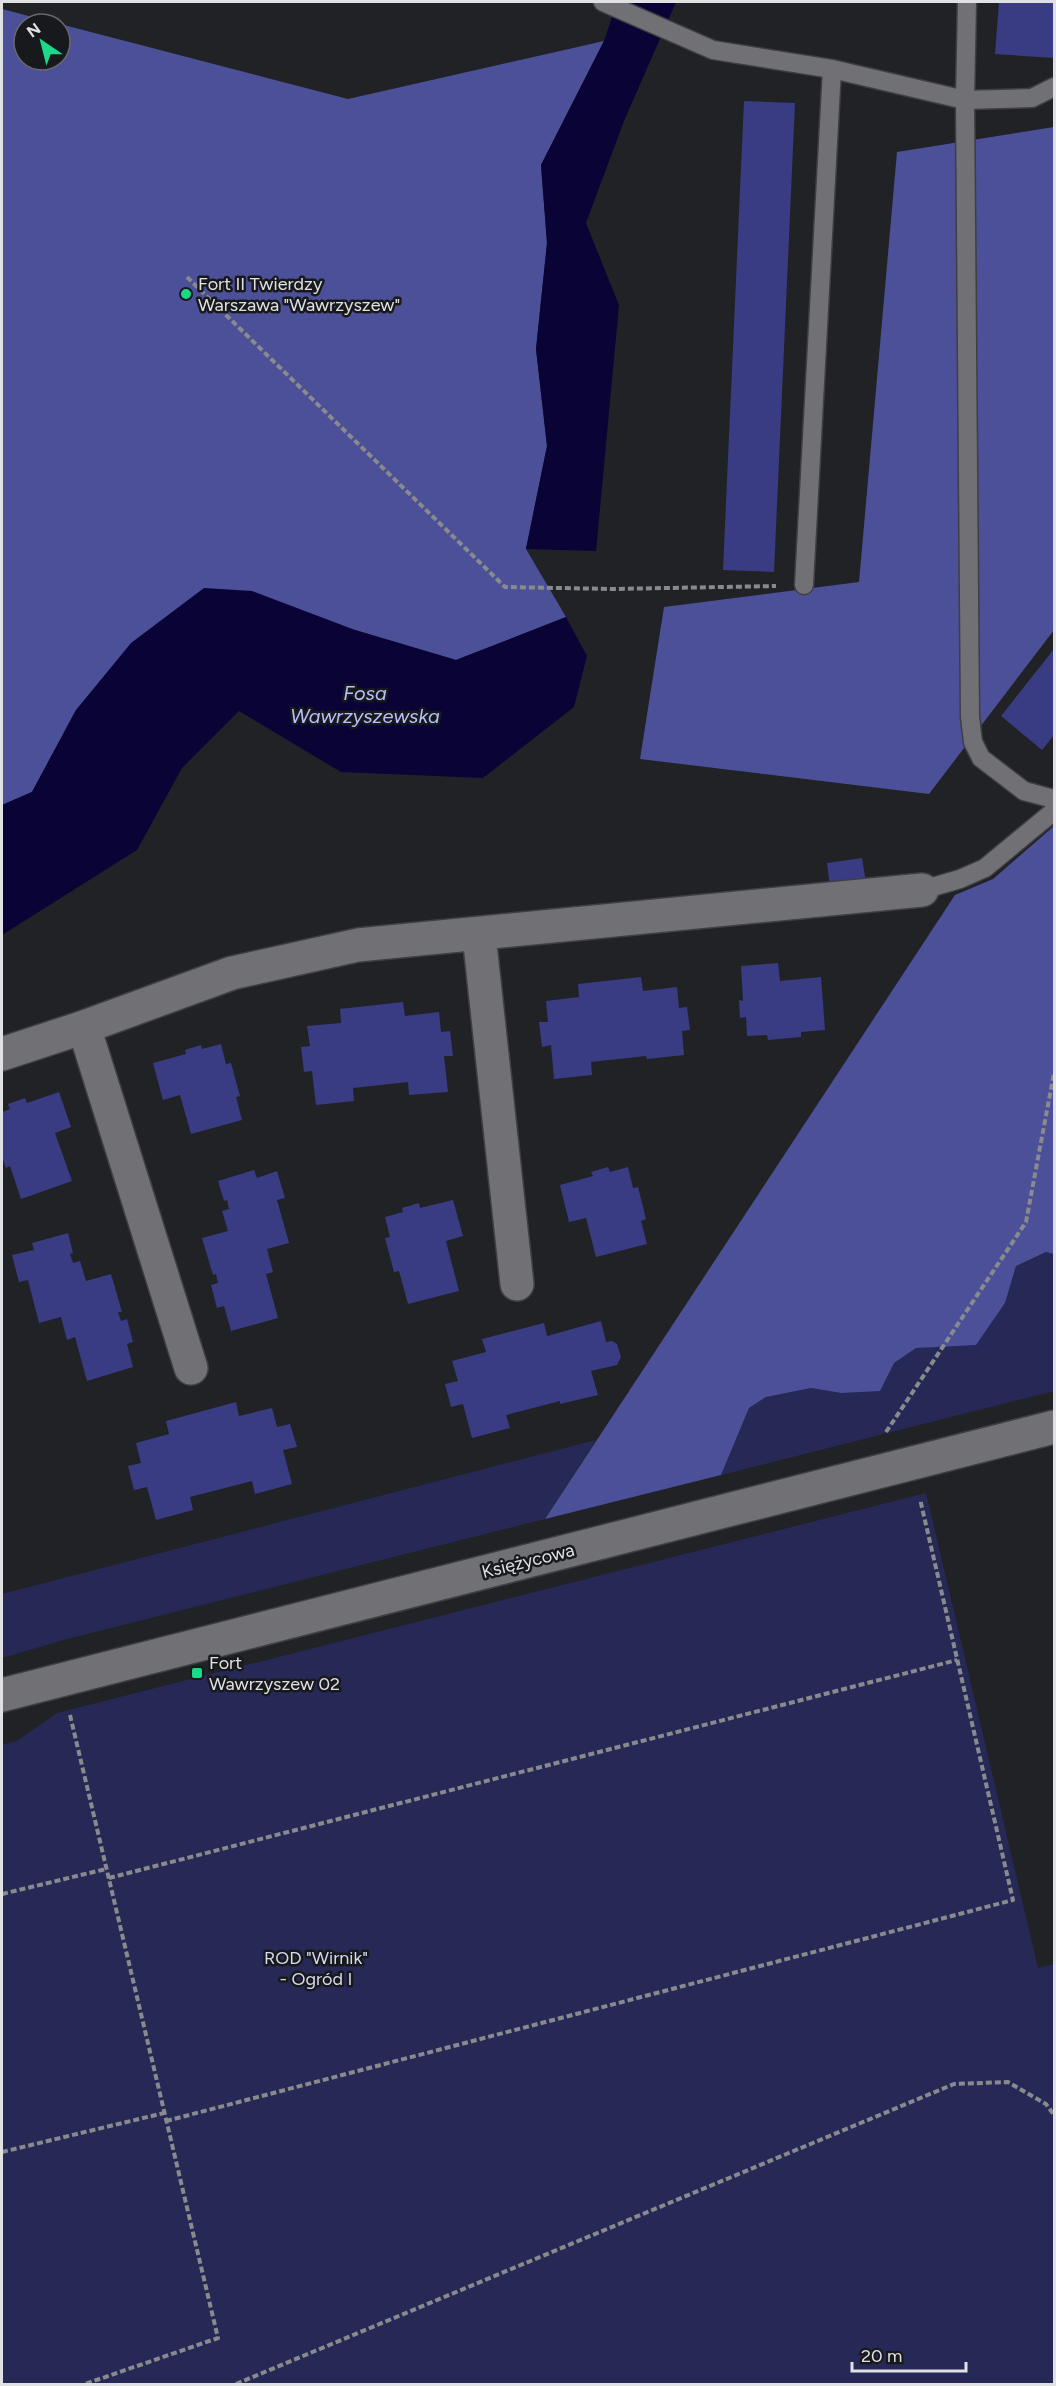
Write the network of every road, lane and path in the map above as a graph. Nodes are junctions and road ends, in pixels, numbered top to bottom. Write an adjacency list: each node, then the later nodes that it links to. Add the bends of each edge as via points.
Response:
1 (603, 2): 3 (lane, via 712,50)
2 (967, 2): 5 (lane)
3 (832, 69): 5 (lane); 7 (lane)
4 (1054, 87): 5 (lane, via 1032,98)
5 (964, 100): 8 (lane, via 973,742 981,758 1024,791)
6 (187, 277): 7 (path, via 504,587)
7 (804, 585)
8 (1054, 799)
9 (1054, 811): 10 (lane, via 985,868)
10 (922, 890): 11 (street)
11 (479, 935): 12 (street, via 358,945 232,973); 15 (street)
12 (84, 1027): 13 (street); 16 (street)
13 (2, 1053)
14 (1054, 1073): 18 (path, via 1026,1222)
15 (517, 1284)
16 (191, 1368)
17 (1054, 1427): 21 (street, Księżycowa)
18 (885, 1434)
19 (919, 1495): 20 (path)
20 (957, 1660): 24 (path); 28 (path, via 1014,1900)
21 (2, 1695)
22 (69, 1711): 23 (path)
23 (106, 1869): 24 (path); 25 (path)
24 (109, 1878): 26 (path)
25 (2, 1894)
26 (164, 2113): 28 (path); 29 (path)
27 (1054, 2115): 31 (path, via 1046,2104 1008,2082 954,2084)
28 (166, 2121): 30 (path, via 218,2338)
29 (2, 2152)
30 (85, 2385)
31 (236, 2385)

